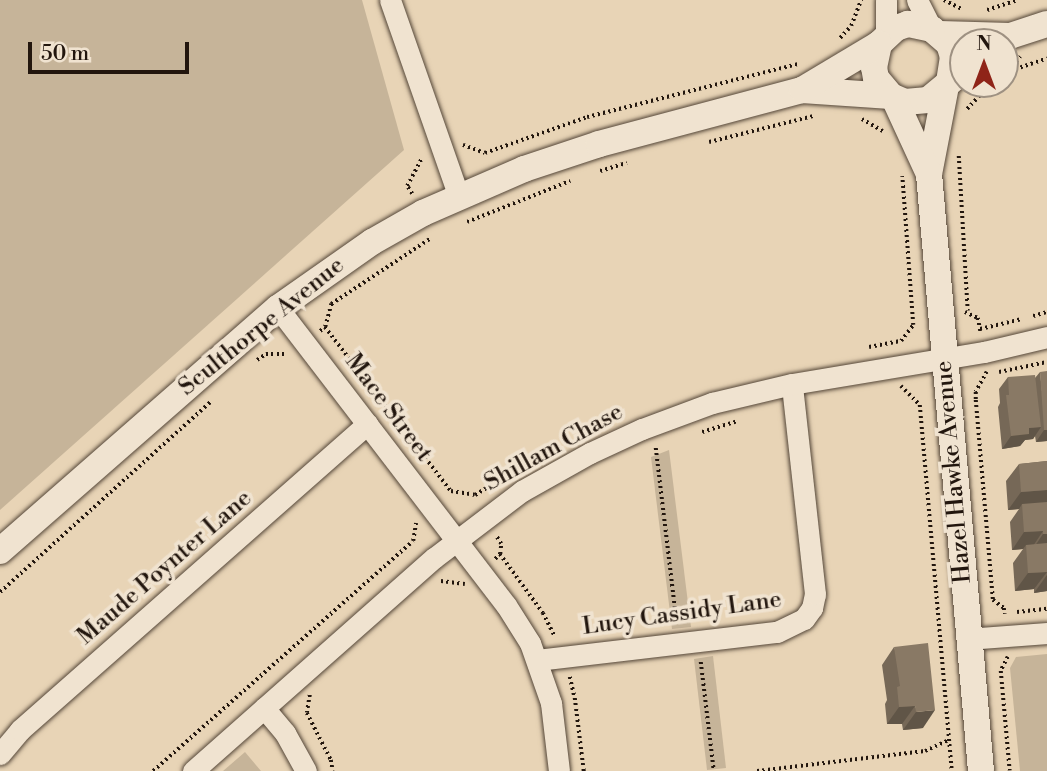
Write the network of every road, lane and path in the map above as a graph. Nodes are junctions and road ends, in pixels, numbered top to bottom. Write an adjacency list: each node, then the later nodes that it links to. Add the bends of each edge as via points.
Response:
1 (390, 0): 34 (street)
2 (861, 0): 7 (path)
3 (886, 0): 14 (street)
4 (917, 0): 11 (street)
5 (944, 0): 9 (path)
6 (1018, 0): 8 (path)
7 (860, 9)
8 (979, 10)
9 (966, 11)
10 (1047, 24): 13 (street)
11 (936, 31): 12 (street); 14 (street, via 908,24); 15 (street)
12 (949, 32)
13 (1019, 34)
14 (882, 39): 19 (street, Sculthorpe Avenue); 21 (street, via 874,67 876,78)
15 (949, 51)
16 (1047, 58): 17 (path)
17 (1019, 68)
18 (949, 84): 21 (street, via 916,103)
19 (802, 90): 21 (street, Sculthorpe Avenue); 34 (street, Sculthorpe Avenue, via 599,144)
20 (949, 96): 31 (street, Hazel Hawke Avenue)
21 (892, 97): 31 (street, Hazel Hawke Avenue)
22 (977, 98): 24 (path)
23 (825, 114): 27 (path)
24 (963, 114)
25 (858, 117): 26 (path)
26 (883, 131)
27 (698, 144)
28 (959, 146): 38 (path, via 968,312 978,318 980,328)
29 (638, 160): 30 (path)
30 (589, 174)
31 (929, 174): 43 (street, Hazel Hawke Avenue)
32 (902, 177): 42 (path, via 914,325)
33 (578, 178): 35 (path)
34 (458, 197): 37 (street, Sculthorpe Avenue, via 372,242)
35 (460, 225)
36 (435, 235): 39 (path, via 331,304)
37 (278, 307): 41 (street, Mace Street); 59 (street, Sculthorpe Avenue)
38 (1047, 313)
39 (325, 327): 41 (path); 55 (path)
40 (1047, 337): 43 (street, Shillam Chase)
41 (305, 343): 45 (path, via 289,355 266,354); 50 (street, Mace Street)
42 (894, 343)
43 (944, 359): 46 (street, Shillam Chase); 69 (street, Hazel Hawke Avenue)
44 (1047, 362): 65 (path, via 987,374 976,392 993,600)
45 (251, 365)
46 (792, 384): 58 (street, Shillam Chase, via 712,403 590,453 522,491); 71 (street, Lucy Cassidy Lane, via 815,594 804,619 777,632)
47 (901, 389): 74 (path, via 920,405)
48 (211, 401): 62 (path)
49 (740, 420): 51 (path)
50 (367, 424): 58 (street, Mace Street); 75 (street, Maude Poynter Lane, via 20,730)
51 (693, 434)
52 (668, 444): 53 (path)
53 (656, 448): 54 (path); 66 (path)
54 (645, 453)
55 (451, 491)
56 (416, 519): 76 (path, via 413,541)
57 (507, 528): 60 (path, via 496,536 502,544)
58 (456, 541): 71 (street, Mace Street, via 506,605); 73 (street, Shillam Chase)
59 (0, 551)
60 (500, 554)
61 (466, 584): 63 (path)
62 (0, 592)
63 (472, 594)
64 (1047, 609): 65 (path)
65 (1005, 613): 68 (path)
66 (678, 633)
67 (1047, 633): 68 (street)
68 (1006, 636): 69 (street); 85 (path, via 1009,660 1001,671)
69 (967, 639): 84 (street, Hazel Hawke Avenue)
70 (700, 649): 81 (path)
71 (537, 660): 80 (street, Mace Street, via 551,703)
72 (310, 692): 79 (path, via 307,713)
73 (264, 708): 77 (street, Shillam Chase); 78 (street, via 285,733)
74 (949, 740): 82 (path, via 925,751); 83 (path)
75 (0, 754)
76 (153, 771)
77 (193, 771)
78 (306, 771)
79 (333, 771)
80 (559, 771)
81 (714, 771)
82 (757, 771)
83 (952, 771)
84 (981, 771)
85 (1010, 771)

